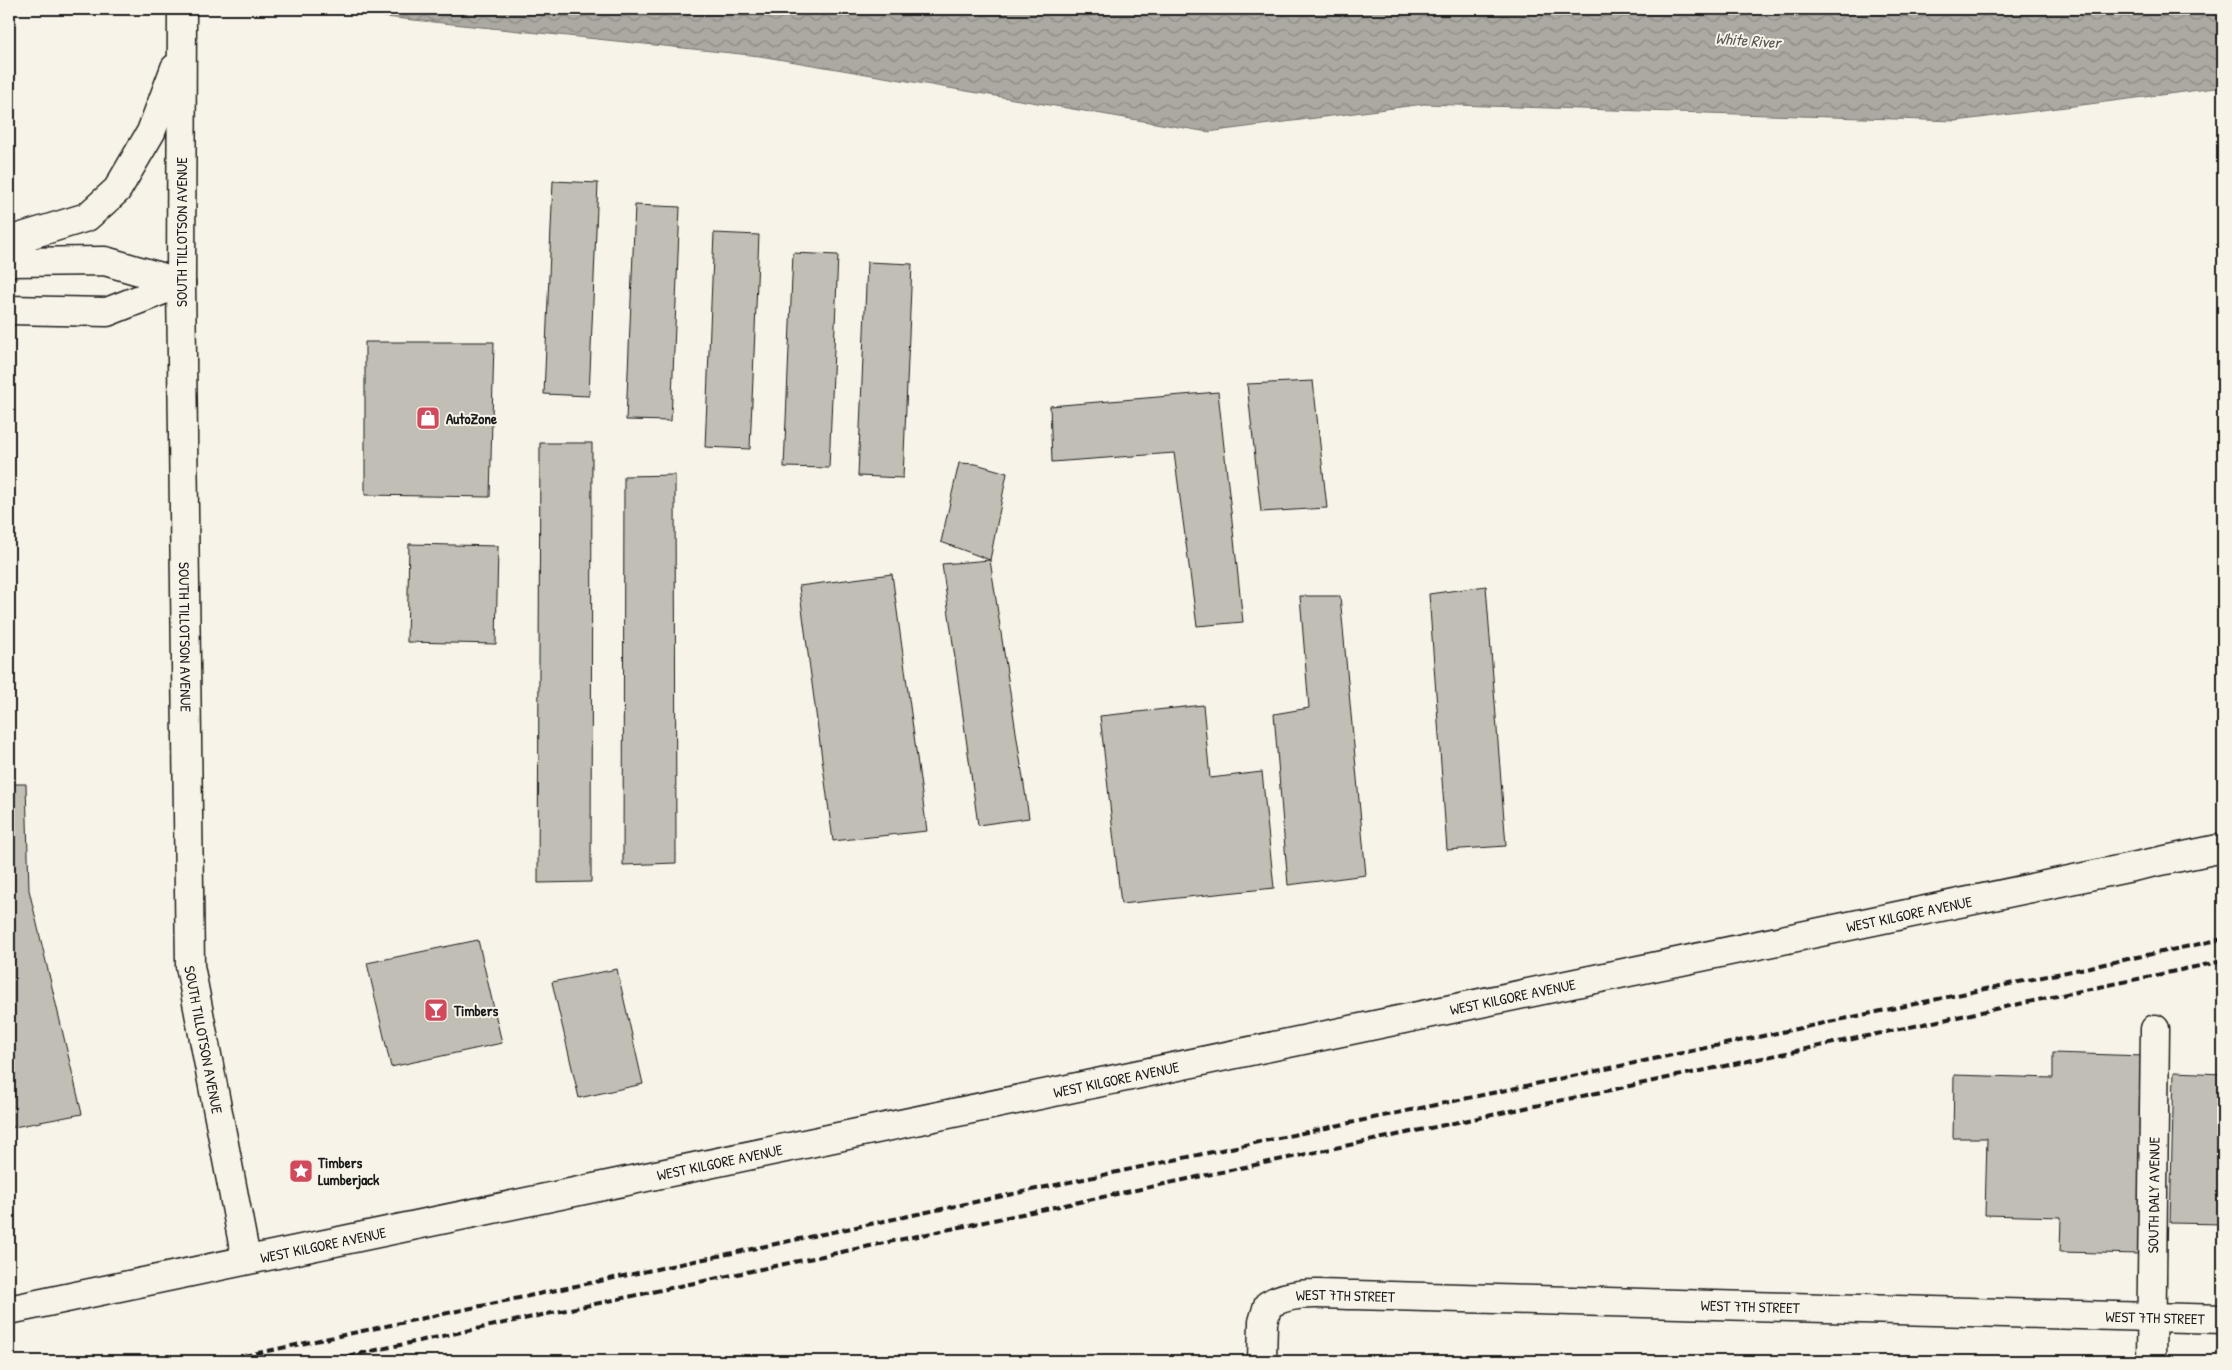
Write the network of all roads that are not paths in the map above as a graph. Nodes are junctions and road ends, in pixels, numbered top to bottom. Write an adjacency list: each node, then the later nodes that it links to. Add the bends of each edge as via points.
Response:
1 (182, 9): 2 (main road, SOUTH TILLOTSON AVENUE)
2 (182, 51): 3 (main road, via 151,132 117,190 87,217); 5 (main road, SOUTH TILLOTSON AVENUE)
3 (9, 241)
4 (9, 262): 5 (main road, via 105,261)
5 (181, 283): 6 (main road, via 107,312); 9 (main road, SOUTH TILLOTSON AVENUE, via 190,966)
6 (9, 310)
7 (2223, 848): 9 (main road, WEST KILGORE AVENUE)
8 (2155, 1029): 11 (main road, SOUTH DALY AVENUE)
9 (246, 1260): 10 (main road, WEST KILGORE AVENUE)
10 (9, 1310)
11 (2152, 1318): 12 (main road, WEST 7TH STREET); 13 (main road, WEST 7TH STREET, via 1292,1295 1268,1305 1263,1322); 14 (main road, SOUTH DALY AVENUE)
12 (2223, 1319)
13 (1262, 1361)
14 (2151, 1361)

